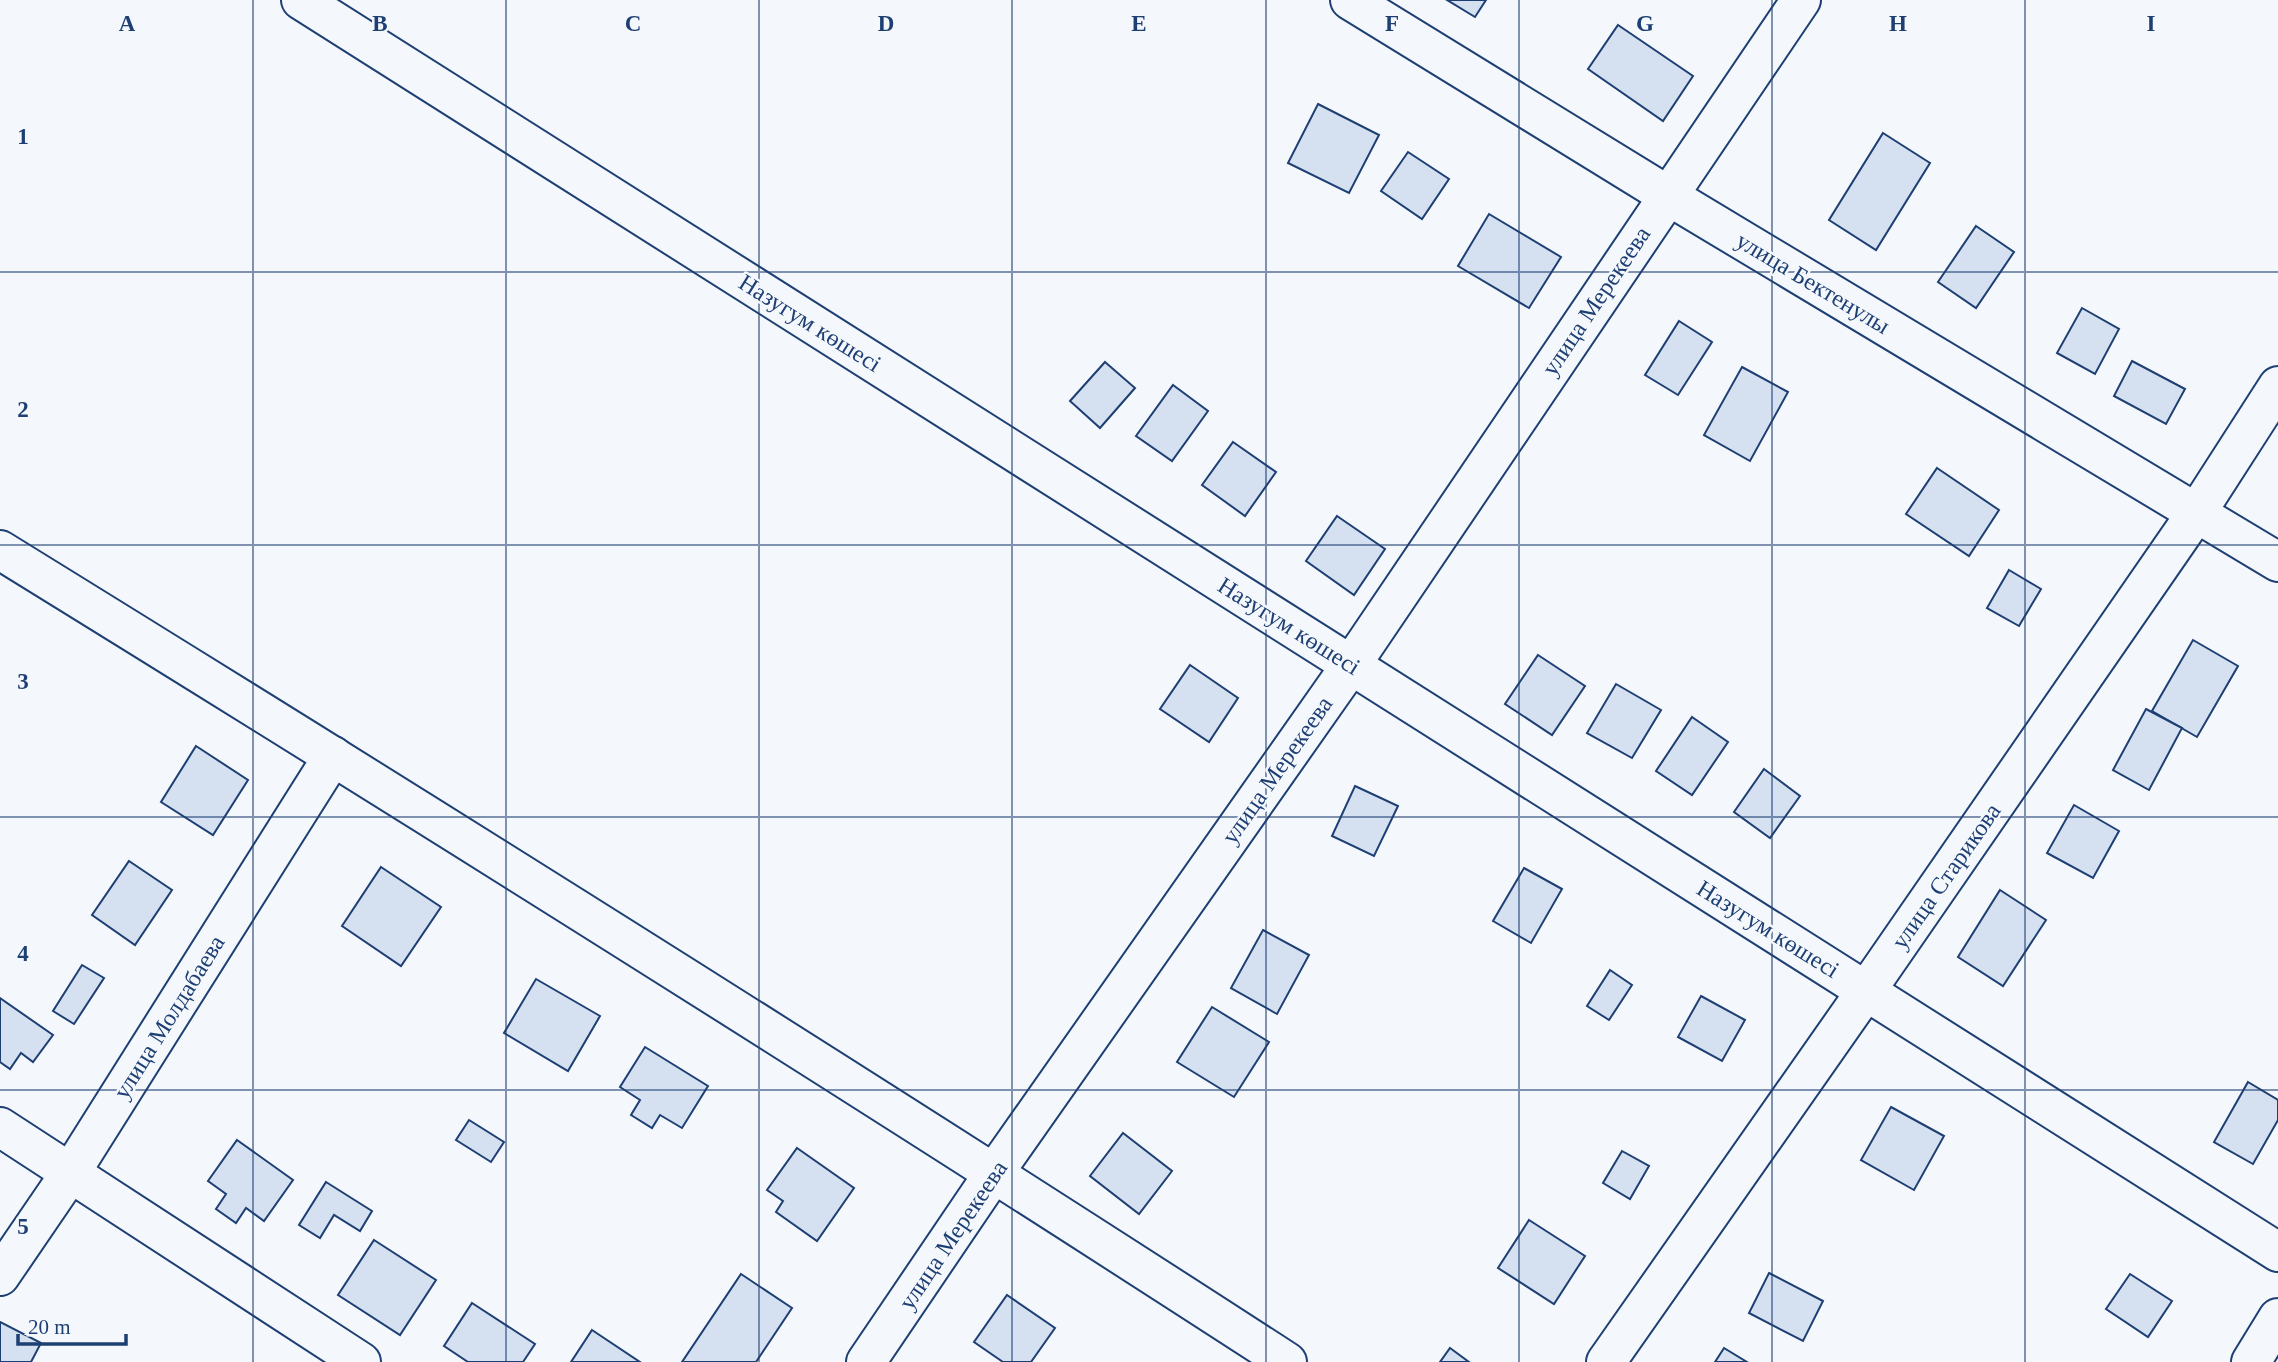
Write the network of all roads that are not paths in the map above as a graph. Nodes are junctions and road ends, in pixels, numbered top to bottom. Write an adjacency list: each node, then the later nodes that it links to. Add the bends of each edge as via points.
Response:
1 (301, 0): 9 (street, Назугум көшесі)
2 (1350, 0): 4 (street, улица Бектенулы)
3 (1801, 0): 4 (street, улица Мерекеева)
4 (1667, 195): 6 (street, улица Бектенулы); 9 (street, улица Мерекеева)
5 (2278, 386): 6 (street, улица Старикова)
6 (2197, 512): 8 (street, улица Бектенулы); 11 (street, улица Старикова)
7 (0, 550): 10 (street)
8 (2278, 562)
9 (1351, 665): 11 (street, Назугум көшесі); 14 (street, улица Мерекеева)
10 (333, 756): 13 (street, улица Молдабаева); 14 (street)
11 (1866, 992): 15 (street, Назугум көшесі); 21 (street, улица Старикова)
12 (0, 1127): 13 (street)
13 (71, 1172): 16 (street, улица Молдабаева); 18 (street)
14 (994, 1173): 19 (street, улица Мерекеева); 20 (street)
15 (2278, 1252)
16 (0, 1276)
17 (2278, 1318): 22 (street)
18 (361, 1362)
19 (866, 1362)
20 (1287, 1362)
21 (1606, 1362)
22 (2251, 1362)

